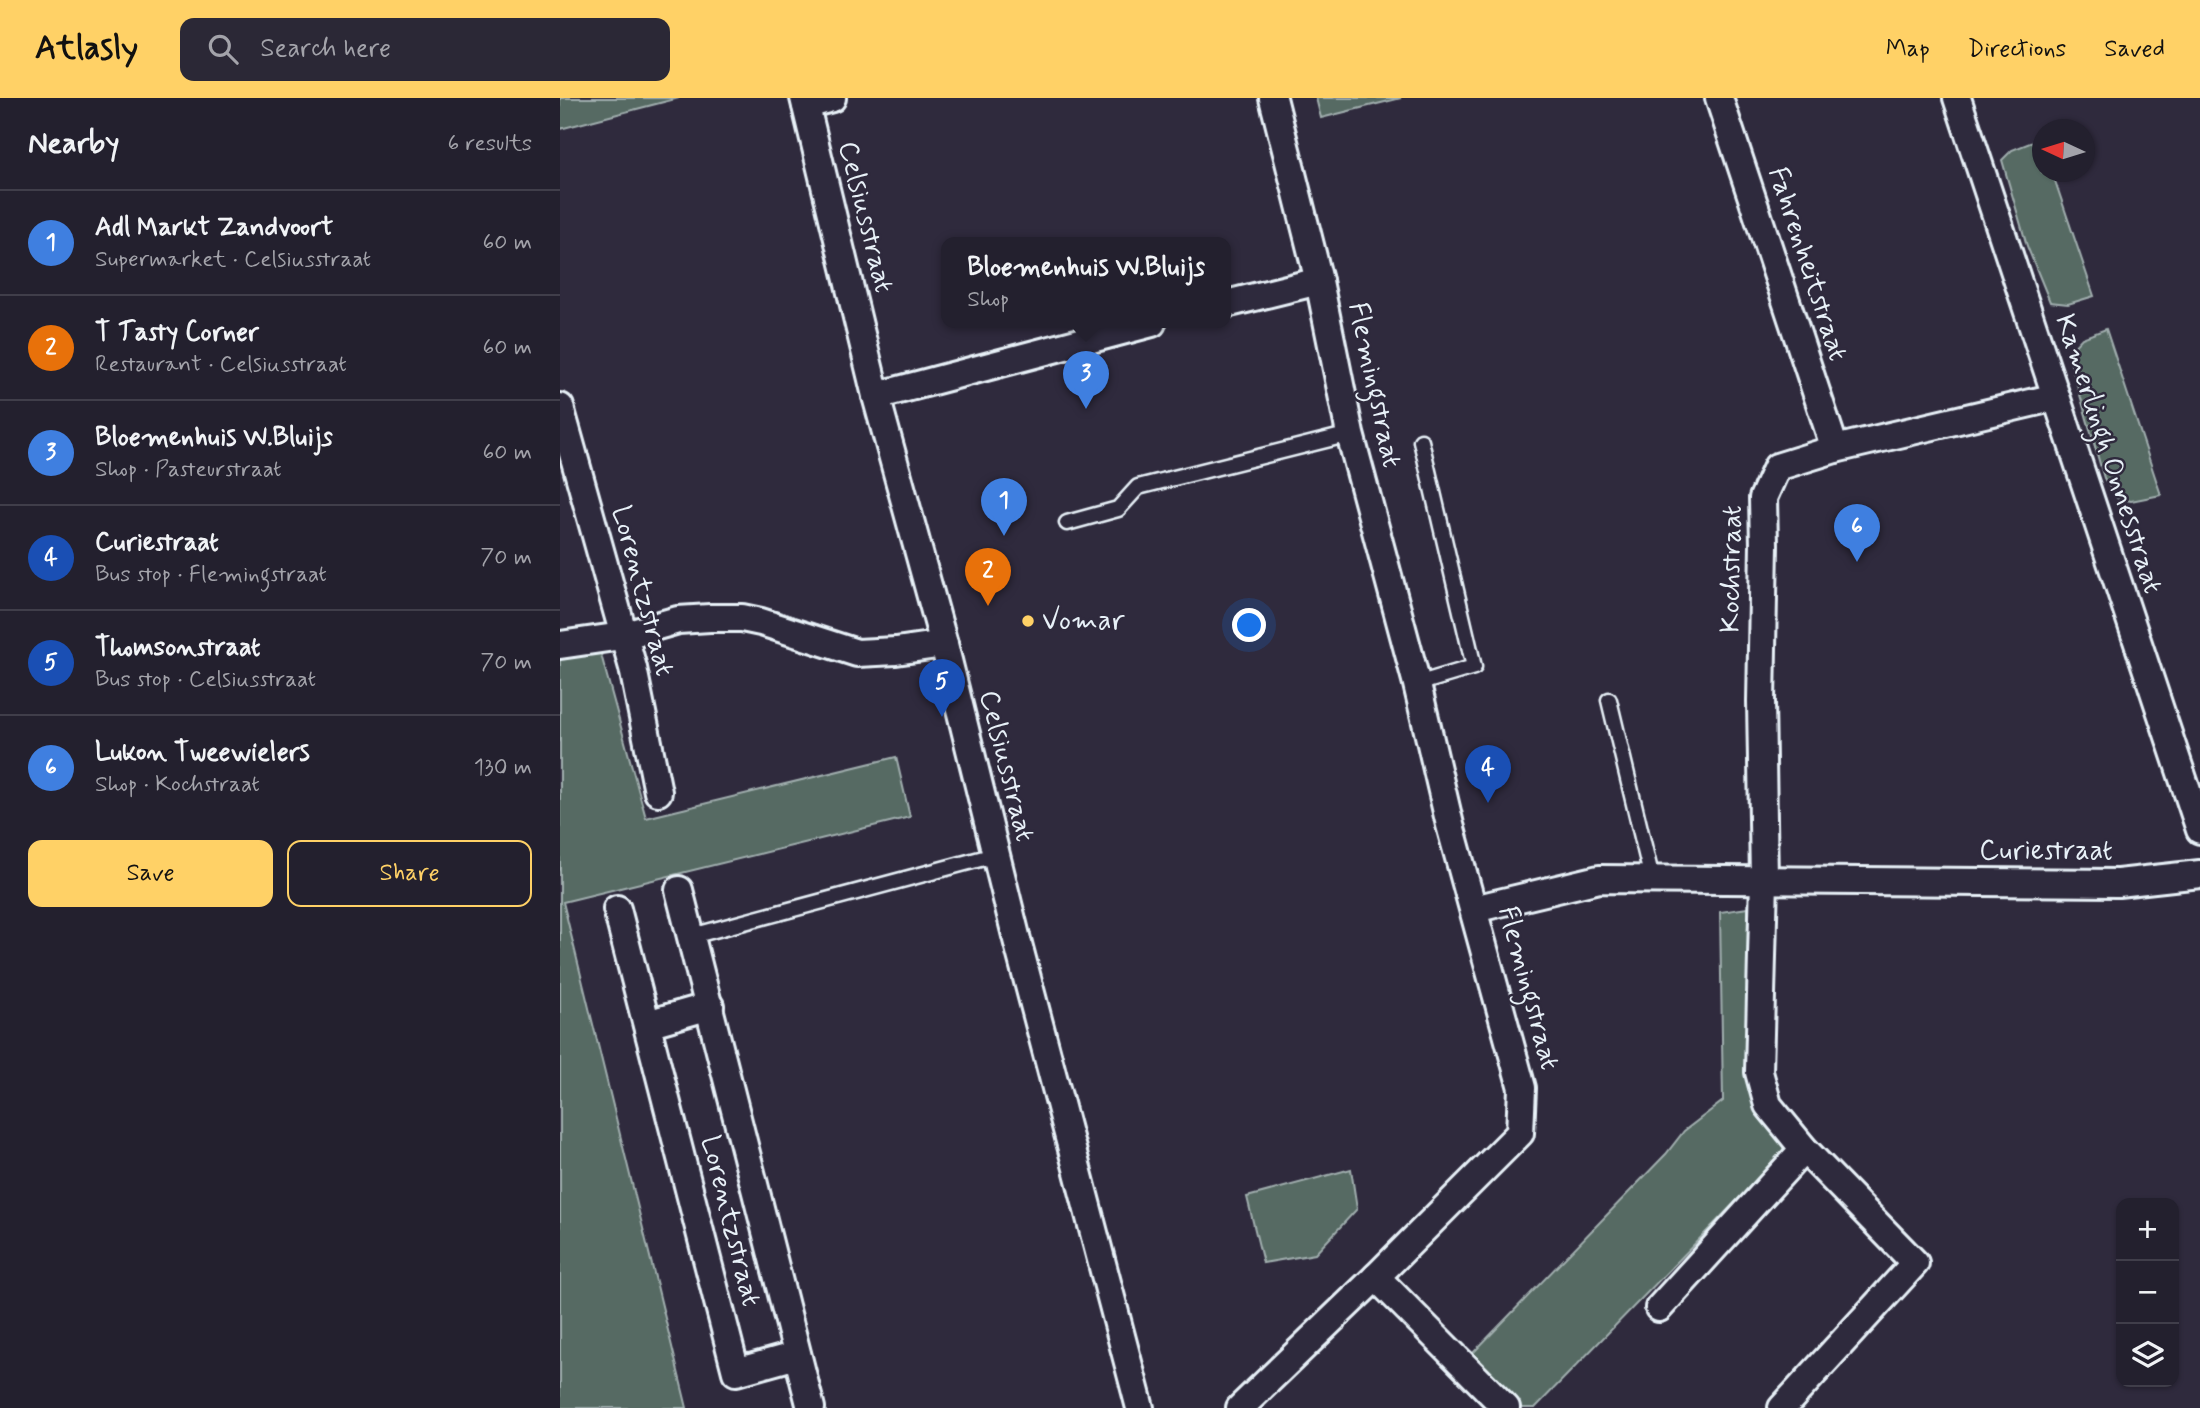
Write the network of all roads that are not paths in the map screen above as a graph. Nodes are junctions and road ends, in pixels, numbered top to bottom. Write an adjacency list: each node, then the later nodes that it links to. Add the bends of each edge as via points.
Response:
1 (832, 98): 5 (street)
2 (1273, 98): 6 (street, Flemingstraat)
3 (1719, 98): 14 (street, Fahrenheitstraat)
4 (1956, 98): 10 (street, Kamerlingh Onnesstraat)
5 (805, 101): 9 (street, Celsiusstraat)
6 (1319, 281): 7 (street); 12 (street, Flemingstraat)
7 (1231, 303)
8 (1133, 328): 9 (street)
9 (876, 396): 17 (street, Celsiusstraat)
10 (2056, 397): 14 (street, Kochstraat); 21 (street, Kamerlingh Onnesstraat)
11 (560, 407): 16 (street, Lorentzstraat)
12 (1350, 434): 15 (lane, via 1138,487 1118,509); 19 (street, Flemingstraat)
13 (1420, 440): 19 (lane, Flemingstraat, via 1474,667)
14 (1835, 449): 27 (street, Kochstraat, via 1777,467 1763,498)
15 (1067, 523)
16 (622, 636): 17 (street, via 678,620 721,618 761,622 857,653); 18 (street); 22 (street, Lorentzstraat, via 633,668)
17 (944, 644): 24 (street, Celsiusstraat)
18 (560, 645)
19 (1417, 684): 30 (street, Flemingstraat)
20 (1608, 700): 26 (lane)
21 (2194, 789): 23 (street, Kamerlingh Onnesstraat)
22 (658, 792)
23 (2200, 830)
24 (995, 855): 31 (lane); 39 (street, Celsiusstraat)
25 (2200, 874): 27 (street, Curiestraat, via 2118,883)
26 (1652, 879): 27 (street, Curiestraat); 30 (street, Curiestraat, via 1599,879)
27 (1764, 879): 34 (street, via 1759,1072 1768,1105)
28 (680, 890): 31 (street, Lorentzstraat)
29 (617, 909): 33 (street, Lorentzstraat)
30 (1474, 909): 35 (street, Flemingstraat, via 1522,1088 1520,1133)
31 (692, 936): 32 (street, Lorentzstraat)
32 (710, 1006): 33 (street); 37 (street, Lorentzstraat)
33 (647, 1024): 37 (street, Lorentzstraat, via 736,1371)
34 (1804, 1149): 36 (street); 42 (street, via 1915,1263)
35 (1376, 1278): 40 (street, Flemingstraat); 41 (street)
36 (1659, 1308)
37 (797, 1355): 38 (street, Lorentzstraat)
38 (811, 1408)
39 (1140, 1408)
40 (1241, 1408)
41 (1506, 1408)
42 (1782, 1408)

